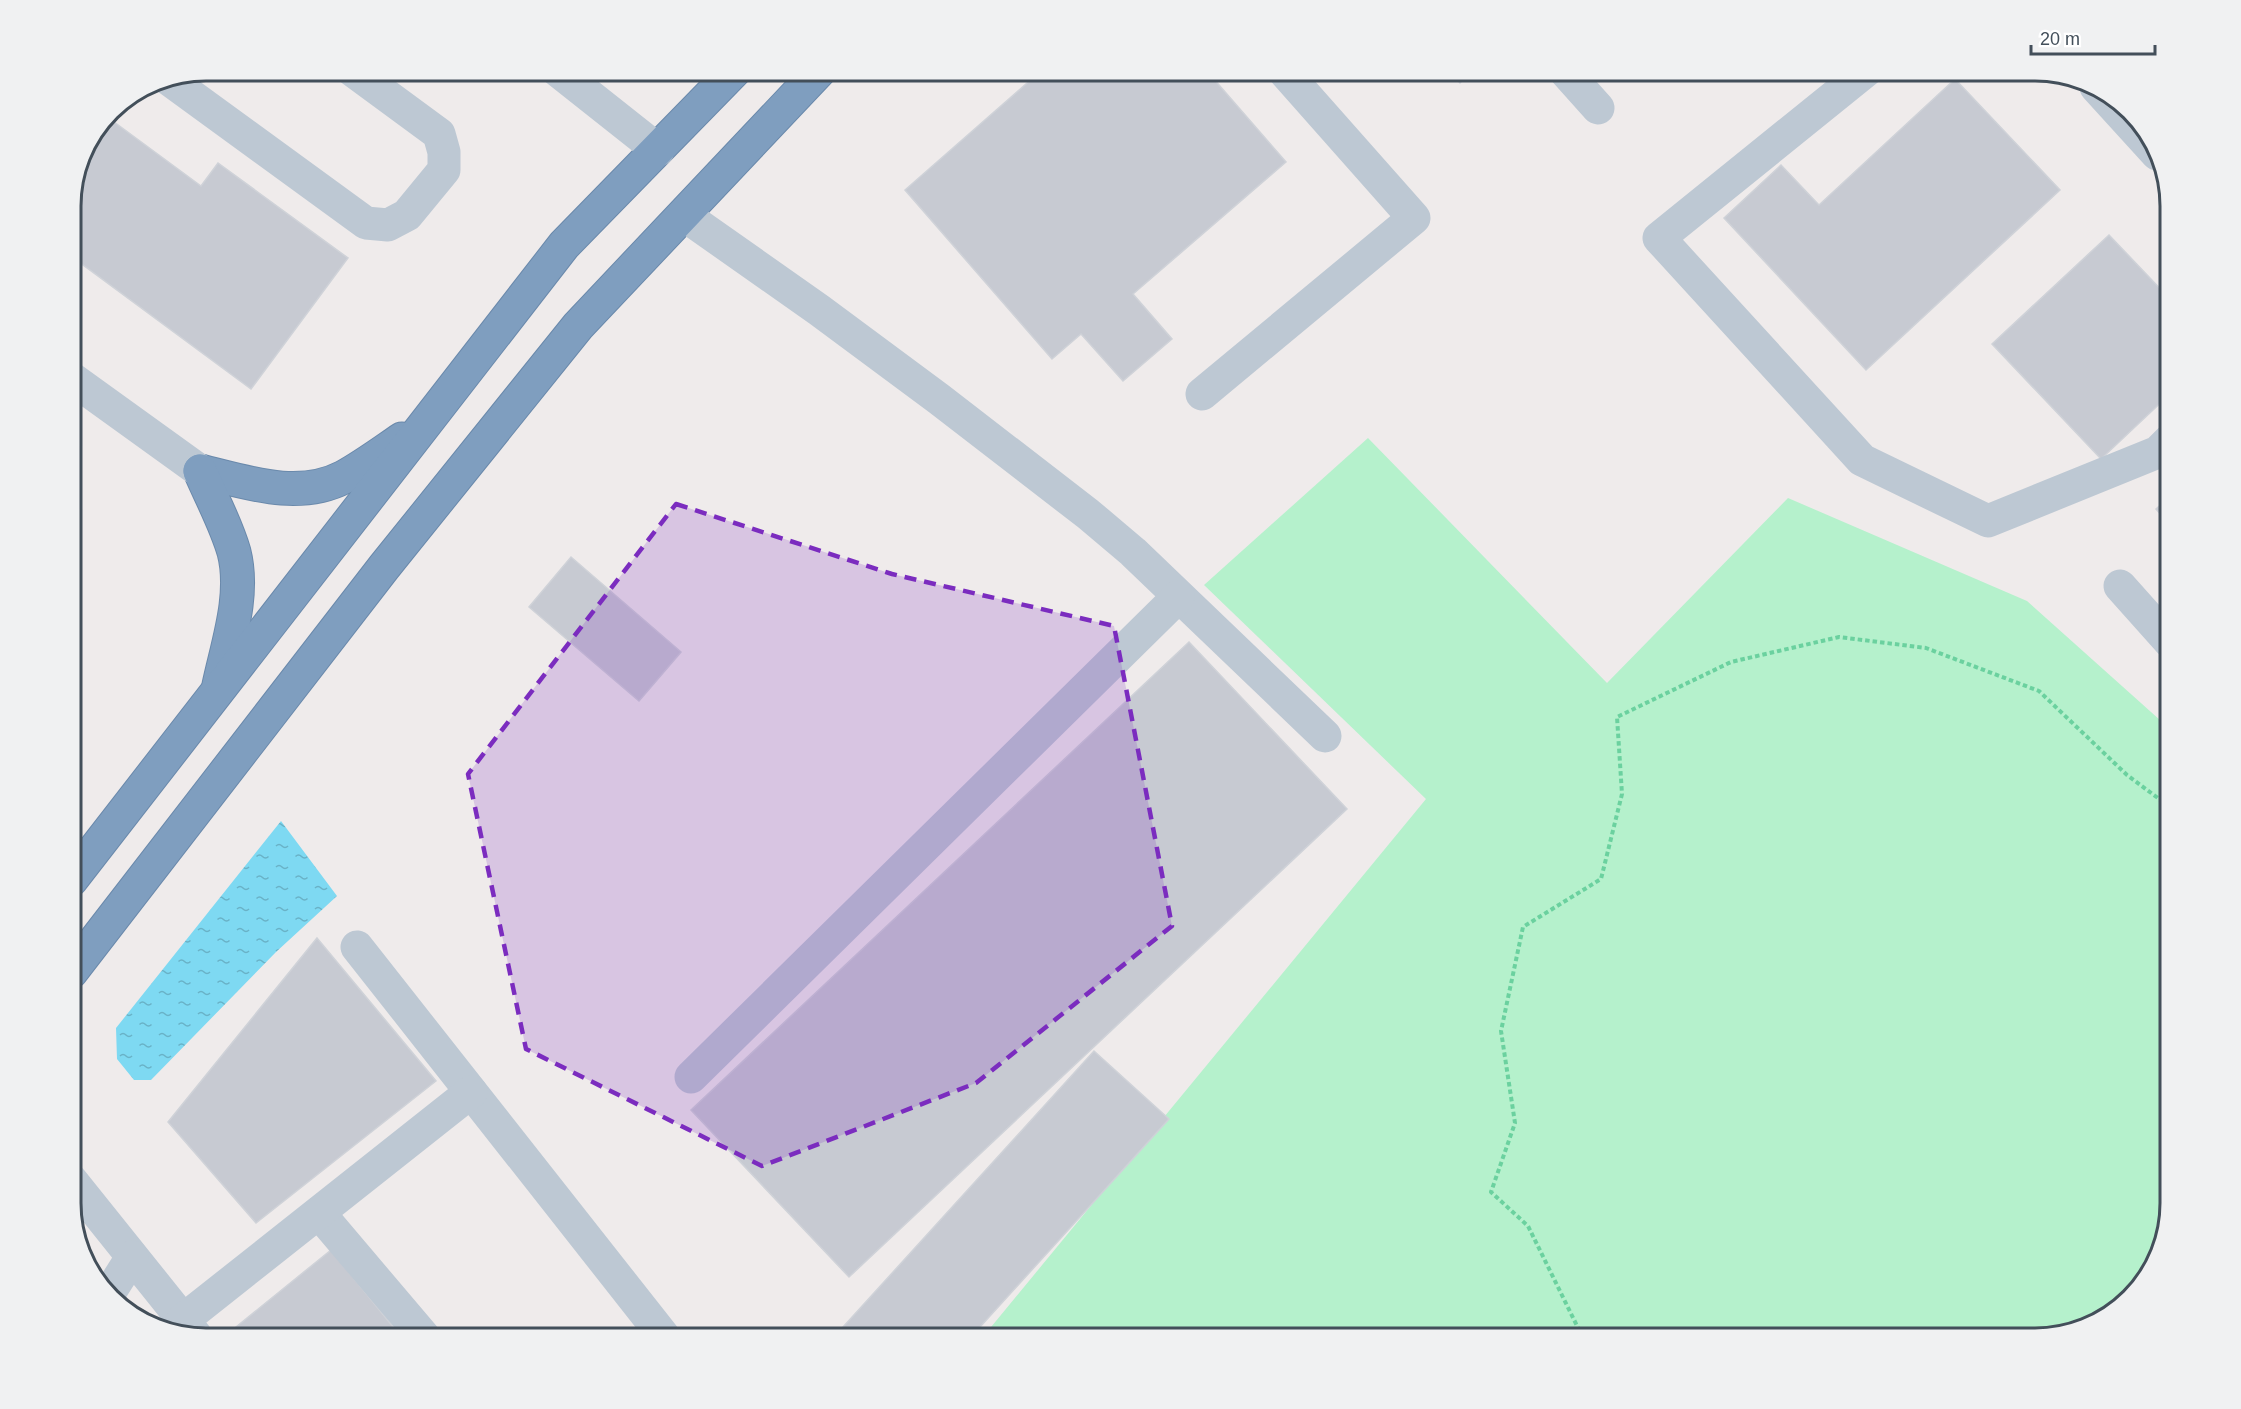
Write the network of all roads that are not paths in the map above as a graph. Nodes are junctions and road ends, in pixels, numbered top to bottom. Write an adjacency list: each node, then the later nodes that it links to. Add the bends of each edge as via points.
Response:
1 (367, 81): 8 (street, via 438,135 444,152 444,170 407,215 388,225 366,223)
2 (571, 81): 10 (street)
3 (724, 81): 10 (highway)
4 (810, 81): 11 (highway)
5 (1293, 81): 13 (street, via 1414,218)
6 (1574, 81): 9 (street)
7 (1853, 81): 15 (street, via 1659,238 1862,460 1988,521)
8 (176, 84)
9 (1598, 108)
10 (658, 150): 14 (highway, via 564,245)
11 (684, 215): 18 (street, via 819,310 1088,514); 24 (highway, via 571,335 384,567)
12 (81, 385): 16 (street)
13 (1202, 394)
14 (424, 425): 16 (highway, via 343,477 323,484 272,488); 20 (highway)
15 (2160, 450)
16 (200, 471): 20 (highway, via 234,553 237,578 236,603)
17 (2120, 586): 19 (street)
18 (1178, 597): 21 (street); 25 (street)
19 (2160, 631)
20 (217, 692): 22 (highway)
21 (1325, 736)
22 (81, 867)
23 (357, 947): 26 (street)
24 (81, 959)
25 (691, 1077)
26 (471, 1092): 28 (street); 34 (street)
27 (81, 1193): 29 (street)
28 (319, 1213): 32 (street); 33 (street)
29 (132, 1257): 30 (street); 31 (street)
30 (113, 1287)
31 (189, 1327)
32 (191, 1327)
33 (417, 1328)
34 (657, 1328)

